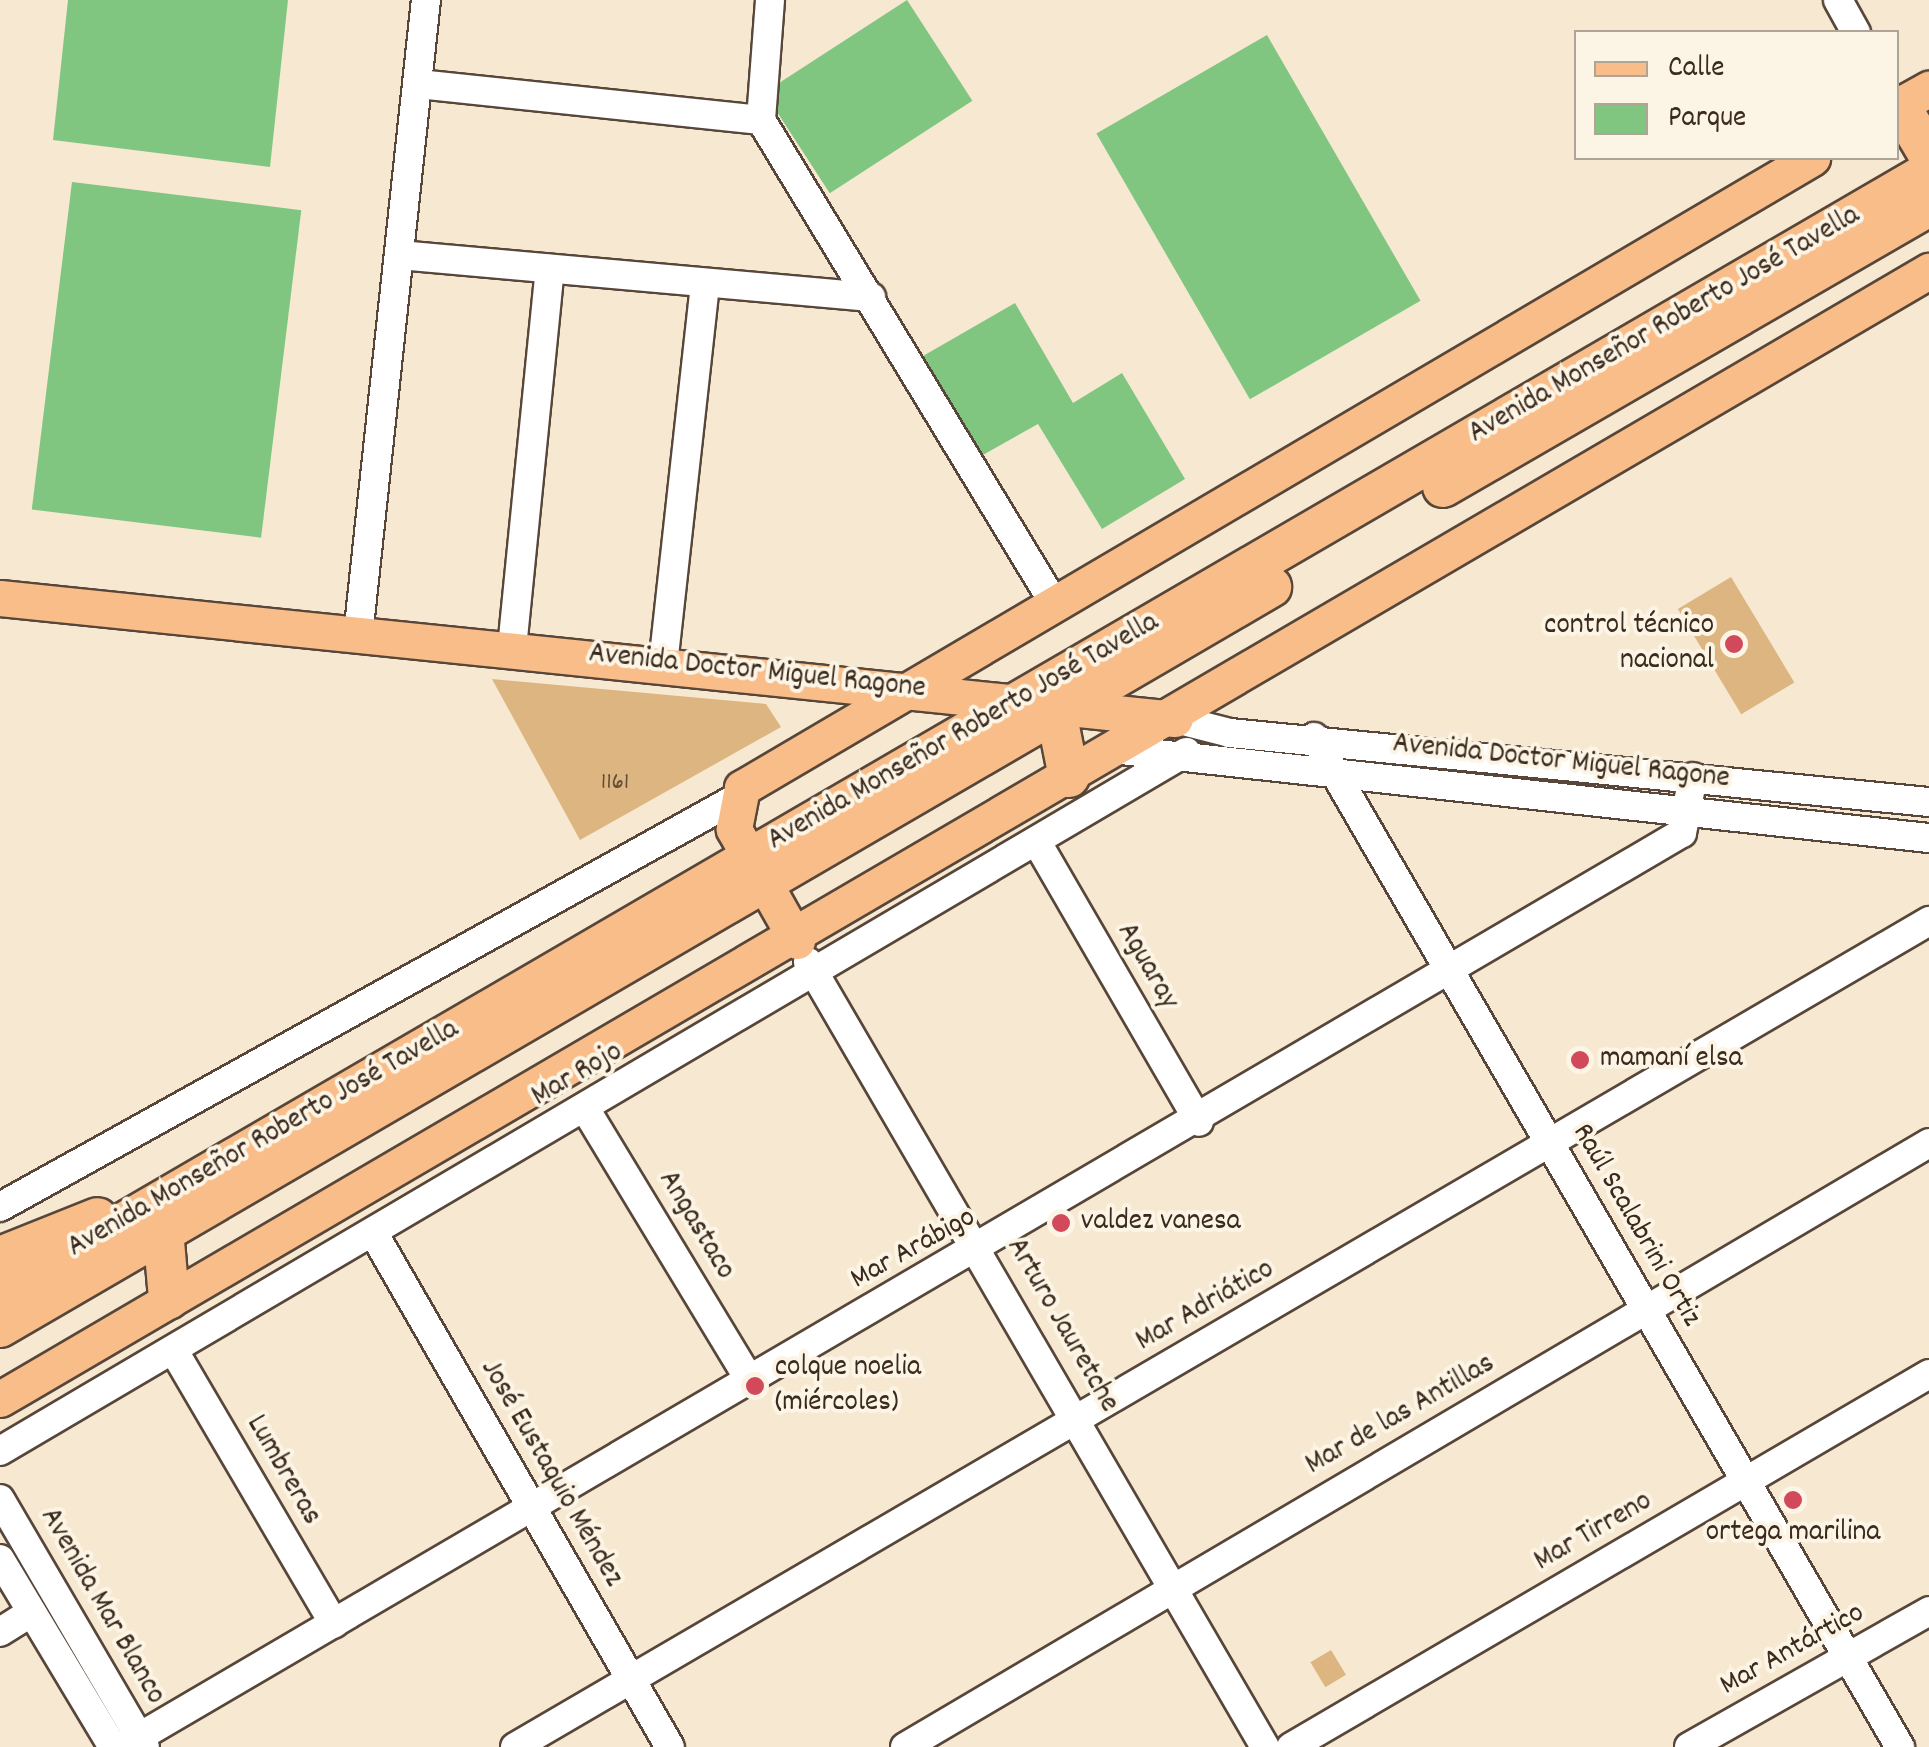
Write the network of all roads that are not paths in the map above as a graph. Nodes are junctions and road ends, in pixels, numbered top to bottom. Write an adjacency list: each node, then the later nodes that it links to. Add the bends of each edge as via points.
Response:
1 (426, 0): 5 (street)
2 (770, 0): 7 (street)
3 (1838, 0): 4 (street)
4 (1855, 30)
5 (418, 84): 7 (street); 12 (street)
6 (1905, 101): 8 (highway)
7 (760, 120): 16 (street)
8 (1929, 155)
9 (1809, 160): 18 (main road)
10 (1929, 172): 24 (highway, Avenida Monseñor Roberto José Tavella)
11 (1929, 206): 24 (highway, Avenida Monseñor Roberto José Tavella)
12 (400, 255): 13 (street); 19 (street)
13 (550, 269): 15 (street); 20 (street)
14 (1929, 271): 25 (main road)
15 (705, 283): 16 (street); 21 (street)
16 (871, 296): 18 (street)
17 (0, 598): 19 (main road, Avenida Doctor Miguel Ragone)
18 (1054, 603): 23 (main road)
19 (358, 636): 20 (main road, Avenida Doctor Miguel Ragone)
20 (512, 648): 21 (main road, Avenida Doctor Miguel Ragone)
21 (662, 665): 22 (main road, Avenida Doctor Miguel Ragone)
22 (809, 681): 23 (main road, Avenida Doctor Miguel Ragone); 26 (main road, via 830,695)
23 (910, 688): 24 (main road, Avenida Doctor Miguel Ragone); 26 (main road)
24 (1049, 706): 25 (main road, Avenida Doctor Miguel Ragone); 31 (highway, via 1069,746); 38 (highway, Avenida Monseñor Roberto José Tavella)
25 (1175, 719): 27 (street, Avenida Doctor Miguel Ragone, via 1230,734); 28 (main road)
26 (833, 733): 33 (main road)
27 (1314, 737): 30 (street, Raúl Scalabrini Ortiz); 32 (street, Avenida Doctor Miguel Ragone)
28 (1120, 750): 29 (street, Avenida Doctor Miguel Ragone); 31 (main road)
29 (1186, 752): 30 (street, Avenida Doctor Miguel Ragone); 37 (street, Mar Rojo)
30 (1335, 774): 35 (street, Avenida Doctor Miguel Ragone); 42 (street, Raúl Scalabrini Ortiz)
31 (1069, 777): 40 (main road)
32 (1693, 777): 34 (street, Avenida Doctor Miguel Ragone); 35 (street)
33 (733, 800): 38 (main road); 47 (street)
34 (1929, 802)
35 (1691, 815): 36 (street, Avenida Doctor Miguel Ragone); 42 (street, Mar Arábigo, via 1682,833)
36 (1929, 838)
37 (1038, 844): 41 (street, Mar Rojo); 44 (street, Aguaray)
38 (756, 870): 40 (main road); 48 (highway, Avenida Monseñor Roberto José Tavella)
39 (1929, 921): 45 (street, Mar Adriático)
40 (796, 941): 41 (street, Arturo Jauretche); 53 (main road)
41 (816, 974): 43 (street, Mar Rojo); 50 (street, Arturo Jauretche)
42 (1449, 975): 44 (street, Mar Arábigo); 45 (street, Raúl Scalabrini Ortiz)
43 (586, 1110): 49 (street, Mar Rojo); 58 (street, Angastaco)
44 (1199, 1122): 50 (street, Mar Arábigo)
45 (1551, 1143): 54 (street, Raúl Scalabrini Ortiz); 60 (street, Mar Adriático)
46 (1929, 1143): 54 (street, Mar de las Antillas)
47 (0, 1207)
48 (161, 1215): 51 (highway); 52 (highway, Avenida Monseñor Roberto José Tavella); 53 (highway); 55 (highway, Avenida Monseñor Roberto José Tavella)
49 (374, 1234): 56 (street, Mar Rojo); 64 (street, José Eustaquio Méndez)
50 (980, 1251): 58 (street, Mar Arábigo); 60 (street, Arturo Jauretche)
51 (0, 1257)
52 (0, 1295)
53 (169, 1299): 59 (main road)
54 (1645, 1311): 62 (street, Raúl Scalabrini Ortiz); 66 (street, Mar de las Antillas)
55 (0, 1327)
56 (174, 1351): 61 (street, Mar Rojo); 69 (street, Lumbreras)
57 (1929, 1374): 62 (street, Mar Tirreno)
58 (748, 1377): 64 (street, Mar Arábigo)
59 (0, 1398)
60 (1078, 1420): 66 (street, Arturo Jauretche); 72 (street, Mar Adriático)
61 (0, 1451)
62 (1748, 1480): 71 (street, Raúl Scalabrini Ortiz); 79 (street, Mar Tirreno)
63 (0, 1500): 73 (street, Avenida Mar Blanco)
64 (530, 1506): 69 (street, Mar Arábigo); 72 (street, José Eustaquio Méndez)
65 (0, 1560): 68 (street, Avenida Mar Blanco)
66 (1173, 1588): 77 (street, Mar de las Antillas); 78 (street, Arturo Jauretche)
67 (1929, 1611): 71 (street, Mar Antártico)
68 (31, 1614): 70 (street); 74 (street, Avenida Mar Blanco)
69 (334, 1624): 73 (street, Mar Arábigo)
70 (0, 1632)
71 (1850, 1658): 80 (street, Mar Antártico); 81 (street, Raúl Scalabrini Ortiz)
72 (632, 1679): 75 (street, Mar Adriático); 76 (street, José Eustaquio Méndez)
73 (136, 1744)
74 (113, 1747)
75 (515, 1747)
76 (670, 1747)
77 (906, 1747)
78 (1265, 1747)
79 (1291, 1747)
80 (1689, 1747)
81 (1900, 1747)

